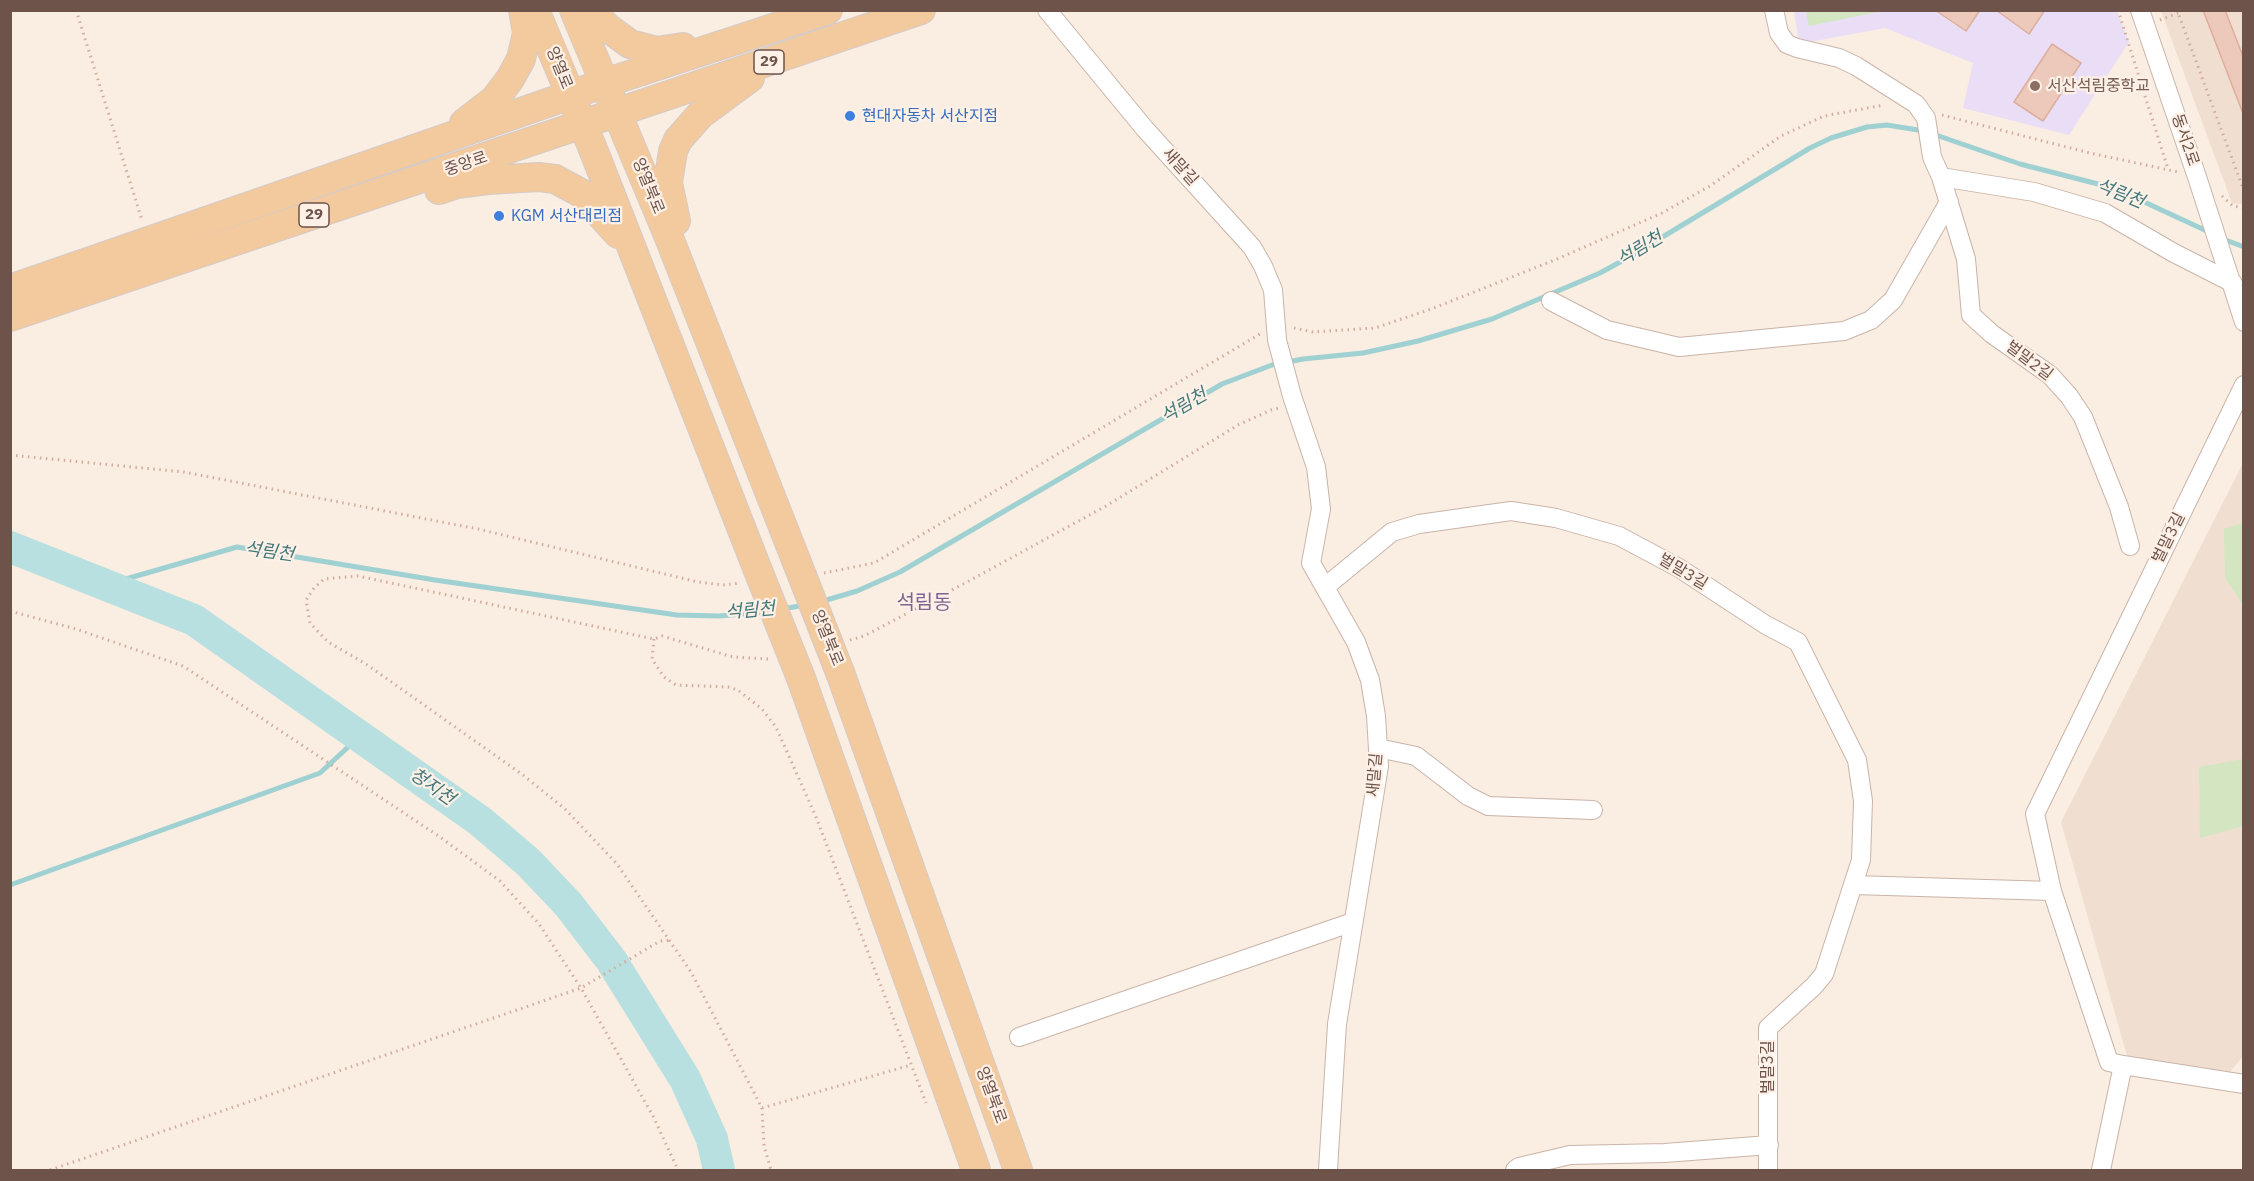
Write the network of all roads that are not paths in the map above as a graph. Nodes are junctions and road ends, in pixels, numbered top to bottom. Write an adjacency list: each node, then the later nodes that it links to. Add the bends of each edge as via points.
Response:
1 (524, 10): 16 (main road, via 526,33 521,59 510,79 479,113)
2 (535, 10): 13 (main road, 양열로)
3 (574, 10): 12 (main road)
4 (590, 10): 10 (main road, via 630,44 657,51 685,47)
5 (828, 10): 10 (main road, 중앙로 / 29)
6 (921, 10): 11 (main road, 중앙로 / 29)
7 (1047, 10): 29 (street, 새말길, via 1145,129 1252,247 1273,290 1277,332 1316,467 1321,509 1311,563)
8 (1774, 10): 17 (street, 벌말2길, via 1779,33 1787,44 1839,58 1921,111)
9 (2140, 10): 22 (street, 동서2로)
10 (695, 54): 12 (main road, 중앙로 / 29)
11 (783, 57): 14 (main road, 중앙로 / 29); 20 (main road, via 719,99 678,140 668,183 678,229)
12 (605, 83): 13 (main road, 중앙로 / 29); 14 (main road)
13 (570, 95): 15 (main road, 양열로); 16 (main road, 중앙로 / 29)
14 (618, 113): 15 (main road, 중앙로 / 29); 20 (main road, 양열북로)
15 (583, 124): 18 (main road, 중앙로 / 29); 21 (main road)
16 (437, 141): 23 (main road, 중앙로 / 29)
17 (1941, 177): 19 (street, 벌말2길); 22 (street, via 2034,192 2105,213 2174,253)
18 (410, 183): 21 (main road, via 423,195 457,184 488,180 555,179 581,194); 25 (main road, 중앙로 / 29)
19 (1949, 202): 24 (street, via 1893,300 1871,321 1844,331 1679,347 1606,330); 28 (street, 벌말2길, via 1966,259 1971,315 2050,375 2069,396 2083,417 2119,507)
20 (668, 236): 40 (main road, 양열북로, bridge, via 841,675)
21 (633, 252): 39 (main road, bridge, via 751,575 801,678)
22 (2230, 277): 26 (street, 동서2로)
23 (10, 289)
24 (1551, 301)
25 (10, 317)
26 (2244, 322)
27 (2244, 385): 33 (street, 벌말3길, via 2035,814)
28 (2130, 546)
29 (1325, 587): 30 (street, 새말길, via 1356,642 1370,680); 32 (street, 벌말3길, via 1392,532 1419,524 1511,511 1557,518 1619,536 1679,568 1798,642 1857,760 1863,801 1861,860)
30 (1378, 748): 31 (street, via 1416,756 1467,796 1488,806); 34 (street, 새말길, via 1379,766)
31 (1593, 810)
32 (1854, 885): 33 (street); 38 (street, 벌말3길, via 1824,974 1768,1028)
33 (2052, 891): 36 (street, 벌말3길, via 2109,1062)
34 (1353, 922): 35 (street); 41 (street, 새말길, via 1337,1024)
35 (1019, 1037)
36 (2123, 1065): 37 (street); 44 (street)
37 (2244, 1084)
38 (1769, 1145): 42 (street, via 1570,1155); 43 (street, 벌말3길)
39 (976, 1170)
40 (1018, 1170)
41 (1328, 1170)
42 (1515, 1170)
43 (1768, 1170)
44 (2101, 1170)

